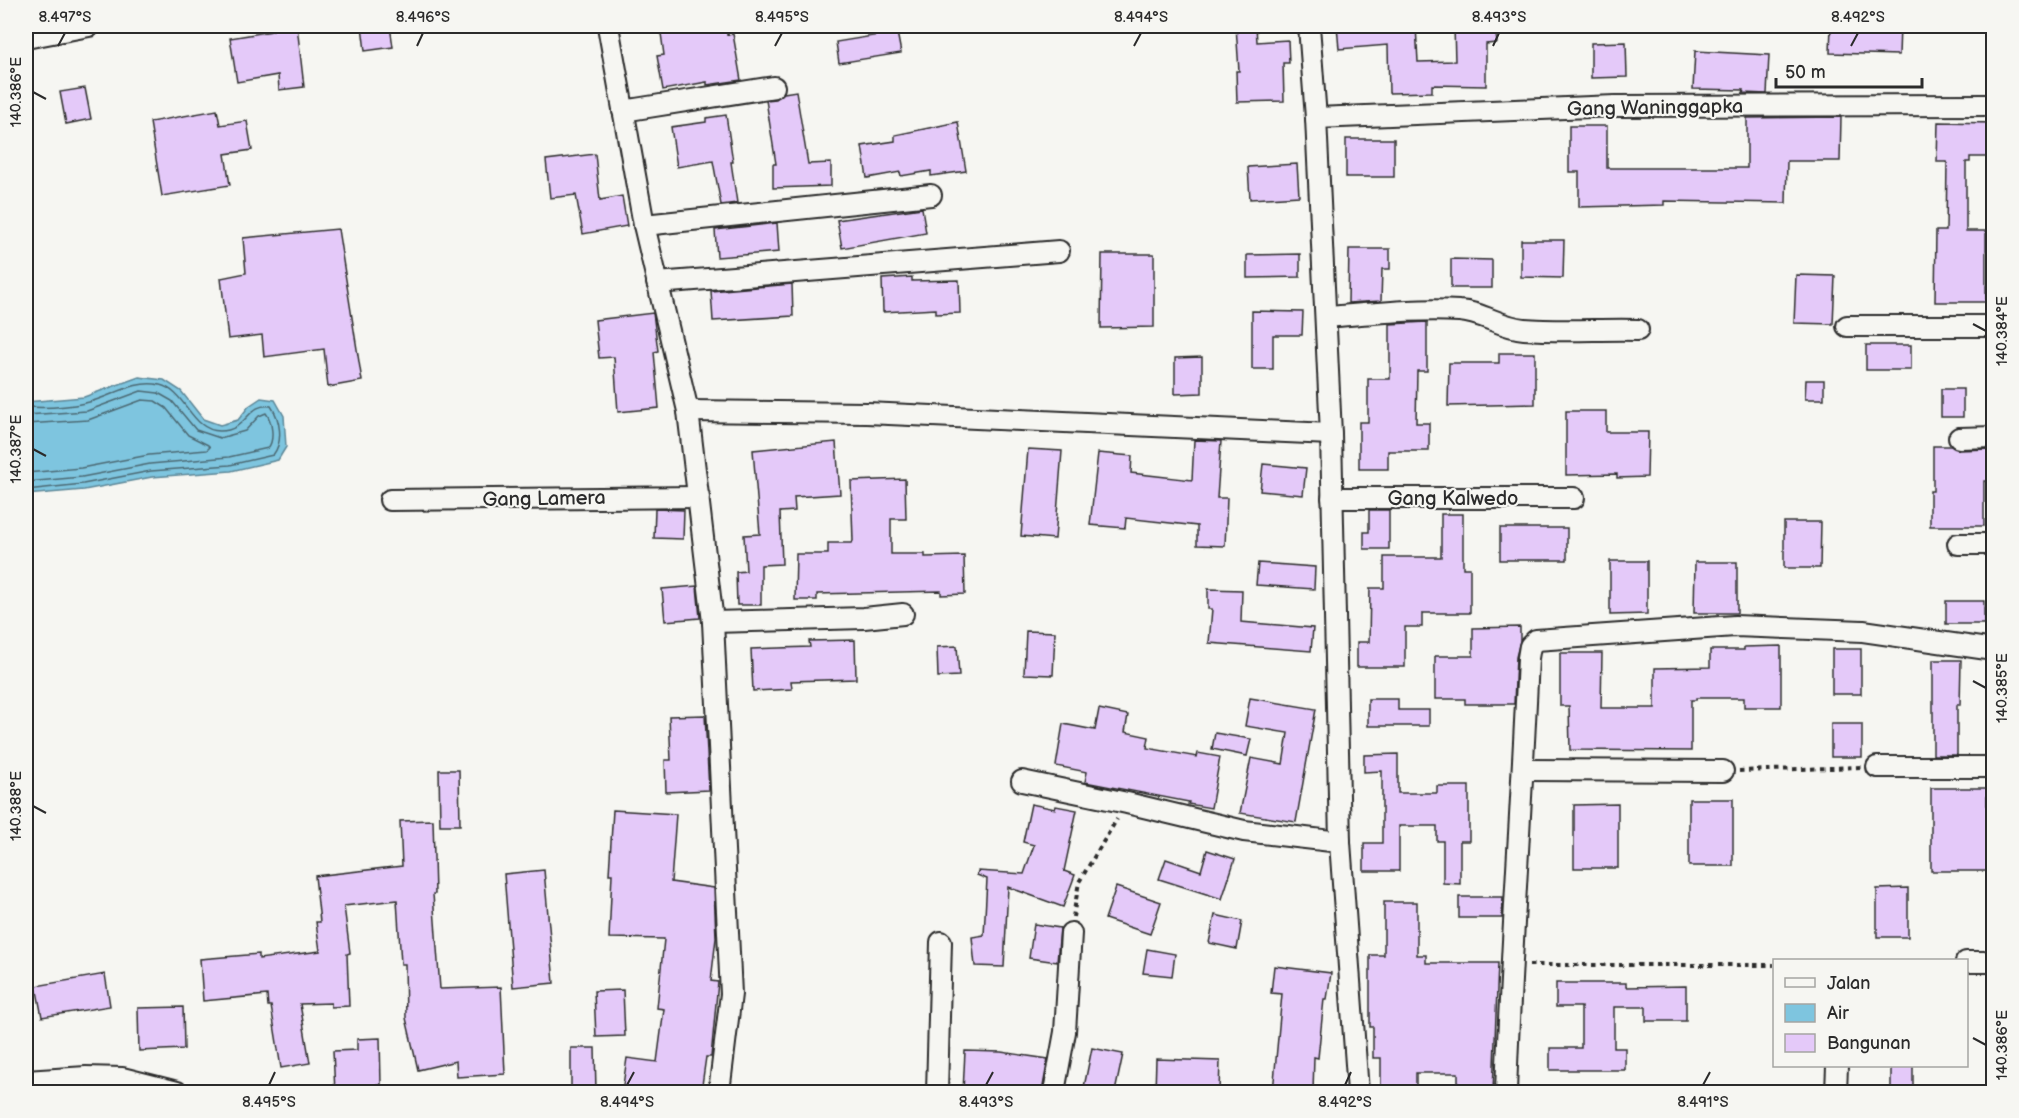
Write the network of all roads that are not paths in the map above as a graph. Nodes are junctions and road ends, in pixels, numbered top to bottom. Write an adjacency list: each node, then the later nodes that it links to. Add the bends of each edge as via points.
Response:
1 (89, 26): 4 (street)
2 (608, 26): 8 (street)
3 (1309, 26): 9 (street)
4 (68, 28): 5 (street)
5 (26, 38)
6 (774, 87): 8 (street)
7 (1994, 105): 9 (street, Gang Waninggapka, via 1615,106)
8 (622, 111): 11 (street)
9 (1316, 117): 14 (street)
10 (931, 195): 11 (street)
11 (644, 225): 13 (street)
12 (1059, 251): 13 (street)
13 (657, 283): 18 (street)
14 (1326, 317): 17 (street, via 1459,311 1481,314 1501,325 1523,329); 19 (street)
15 (1994, 326): 16 (street)
16 (1846, 327)
17 (1638, 330)
18 (688, 411): 19 (street, via 867,413); 22 (street)
19 (1331, 434): 23 (street)
20 (1994, 437): 21 (street)
21 (1959, 438)
22 (699, 497): 25 (street, Gang Lamera); 29 (street)
23 (1332, 498): 24 (street, Gang Kalwedo); 36 (street)
24 (1574, 498)
25 (390, 500)
26 (1958, 544): 27 (street)
27 (1994, 544)
28 (903, 614): 29 (street)
29 (713, 622): 44 (street, via 731,994)
30 (1994, 650): 33 (street, via 1863,631 1735,626 1536,640 1530,646 1528,658)
31 (1877, 767): 32 (street)
32 (1994, 767)
33 (1523, 770): 34 (street); 48 (street)
34 (1723, 771)
35 (1022, 781): 36 (street, via 1244,831)
36 (1340, 842): 47 (street)
37 (1071, 933): 46 (street, via 1065,1032)
38 (941, 942): 45 (street)
39 (1968, 962): 40 (street)
40 (1994, 962)
41 (1837, 1067): 49 (street)
42 (26, 1081): 43 (street, via 122,1078)
43 (177, 1092)
44 (719, 1092)
45 (937, 1092)
46 (1054, 1092)
47 (1358, 1092)
48 (1506, 1092)
49 (1836, 1092)

